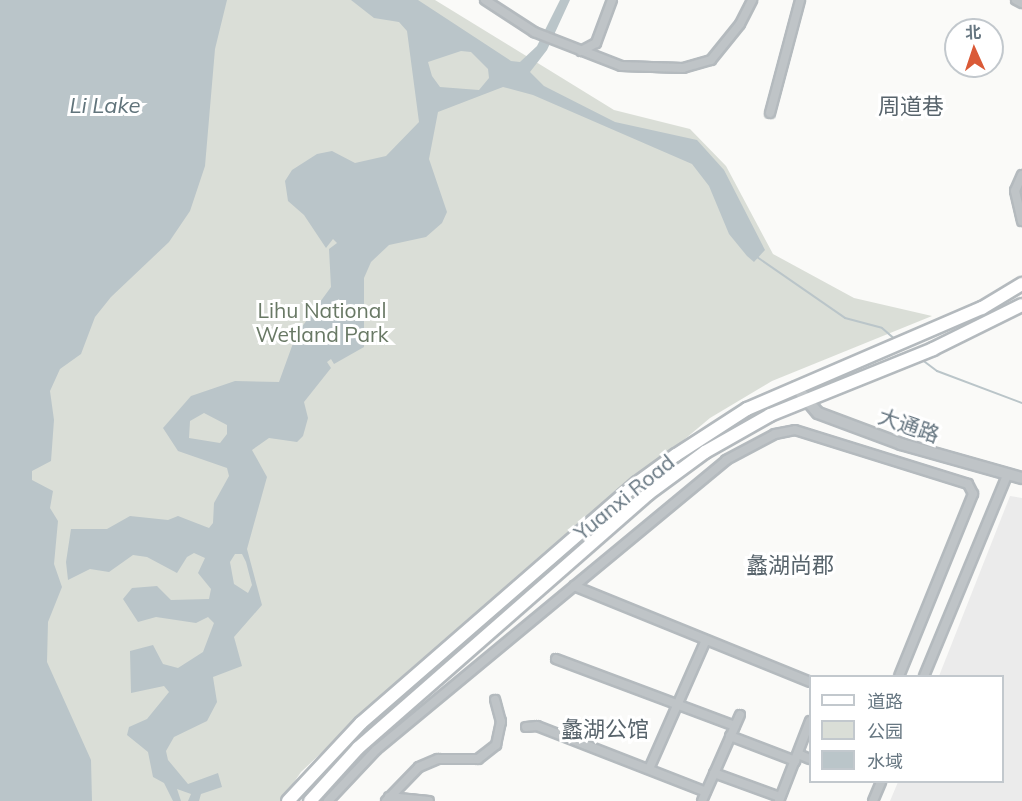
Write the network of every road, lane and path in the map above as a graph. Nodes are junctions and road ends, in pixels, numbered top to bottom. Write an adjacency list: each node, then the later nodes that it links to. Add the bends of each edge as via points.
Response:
1 (485, 0): 8 (street, via 541,35)
2 (612, 0): 7 (street)
3 (752, 0): 9 (street, via 740,24 711,60 683,68 621,66)
4 (800, 0): 10 (street)
5 (1016, 0): 6 (street)
6 (1022, 3)
7 (596, 43): 8 (street); 9 (street)
8 (581, 51): 9 (street)
9 (601, 59)
10 (770, 113)
11 (1022, 175): 12 (street, via 1015,191)
12 (1022, 221)
13 (1022, 284): 15 (main road, Yuanxi Road, via 918,337)
14 (1022, 305): 16 (main road, Yuanxi Road, via 933,349)
15 (796, 387): 16 (street, 大通路); 40 (main road, Yuanxi Road, via 729,419 637,483 361,723)
16 (805, 400): 17 (street, 大通路, via 818,413 901,444); 41 (main road, Yuanxi Road, via 738,431 648,494 358,748)
17 (1007, 476): 18 (street, 大通路); 23 (street)
18 (1022, 478)
19 (574, 586): 20 (street); 22 (street, via 726,460 775,434 795,430 968,484 973,494); 42 (street, via 376,750)
20 (706, 640): 24 (street); 26 (street)
21 (556, 659): 26 (street)
22 (899, 675)
23 (924, 675)
24 (809, 682)
25 (495, 700): 38 (street, via 501,722 496,745 478,759 438,759 419,767)
26 (675, 703): 29 (street); 34 (street)
27 (740, 715): 29 (street)
28 (809, 724): 32 (street)
29 (735, 726): 31 (street)
30 (526, 727): 34 (street, via 537,726)
31 (730, 736): 32 (street); 35 (street)
32 (796, 757): 33 (street); 39 (street)
33 (809, 759)
34 (649, 769): 37 (street)
35 (714, 773): 37 (street); 39 (street)
36 (881, 783): 45 (street)
37 (706, 792): 44 (street)
38 (387, 799): 43 (street)
39 (780, 799)
40 (288, 801)
41 (310, 801)
42 (328, 801)
43 (429, 801)
44 (702, 801)
45 (873, 801)

